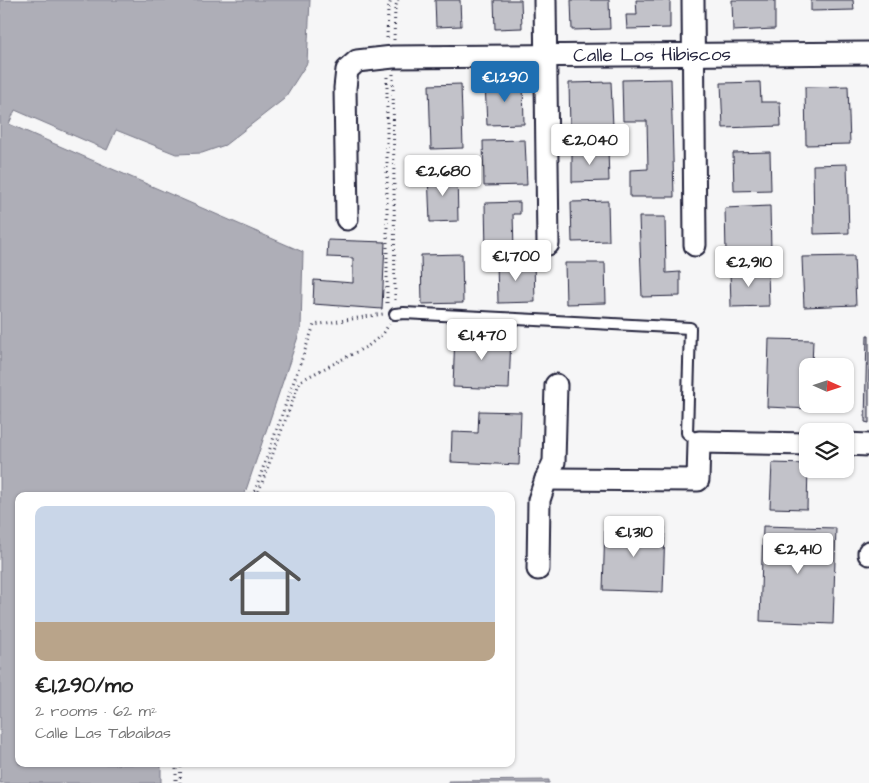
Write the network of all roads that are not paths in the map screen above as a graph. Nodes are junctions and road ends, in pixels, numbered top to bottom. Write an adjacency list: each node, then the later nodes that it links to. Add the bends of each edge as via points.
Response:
1 (545, 0): 5 (street)
2 (692, 0): 4 (street)
3 (869, 53): 4 (street, Calle Los Hibiscos)
4 (693, 54): 5 (street, Calle Los Hibiscos); 8 (street)
5 (545, 56): 6 (street, Calle Los Hibiscos, via 390,57 357,61 347,70 345,88); 7 (street)
6 (347, 219)
7 (548, 244)
8 (695, 245)
9 (391, 314): 11 (lane, via 690,328 686,433)
10 (556, 385): 15 (street, via 554,462)
11 (699, 442): 12 (street); 15 (street, via 698,480)
12 (799, 444)
13 (854, 444): 14 (street)
14 (869, 445)
15 (546, 479): 16 (street, via 539,500)
16 (538, 569)

